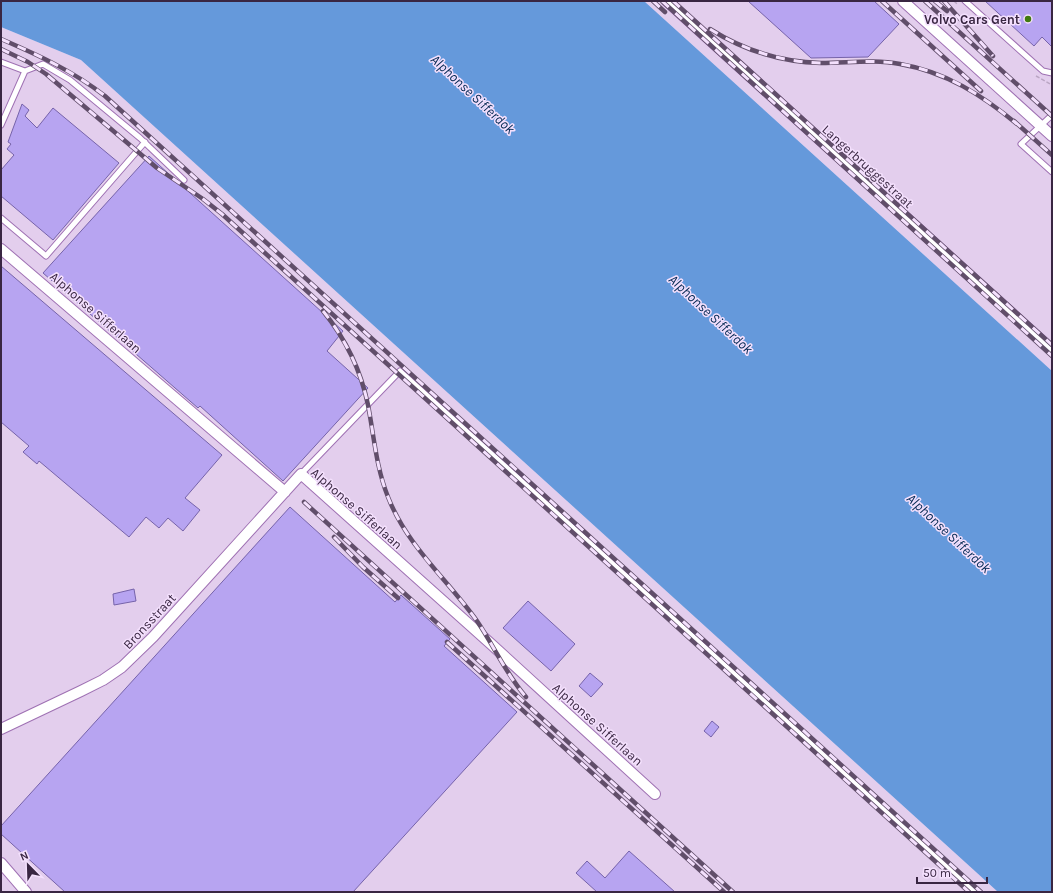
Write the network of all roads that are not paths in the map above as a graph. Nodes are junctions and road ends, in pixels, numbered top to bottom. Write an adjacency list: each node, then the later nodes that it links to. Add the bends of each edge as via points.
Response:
1 (667, 1): 16 (street, Langerbruggestraat)
2 (903, 1): 9 (street)
3 (965, 1): 6 (lane, via 1042,71)
4 (1, 62): 5 (lane)
5 (25, 71): 8 (lane); 11 (lane, via 43,64 70,80)
6 (1052, 73)
7 (1052, 116): 9 (lane)
8 (1, 125)
9 (1041, 126): 10 (street); 12 (lane, via 1021,144)
10 (1052, 136)
11 (145, 142): 13 (lane); 14 (lane, via 46,256)
12 (1052, 172)
13 (184, 180)
14 (1, 218)
15 (1, 248): 18 (street, Alphonse Sifferlaan)
16 (1052, 350)
17 (301, 474): 18 (street, Alphonse Sifferlaan); 20 (street, Alphonse Sifferlaan); 23 (lane, via 400,371)
18 (285, 492): 19 (street, Bronsstraat, via 153,637 122,667 103,680)
19 (1, 728)
20 (654, 794)
21 (1, 863): 22 (street)
22 (26, 892)
23 (975, 892)

